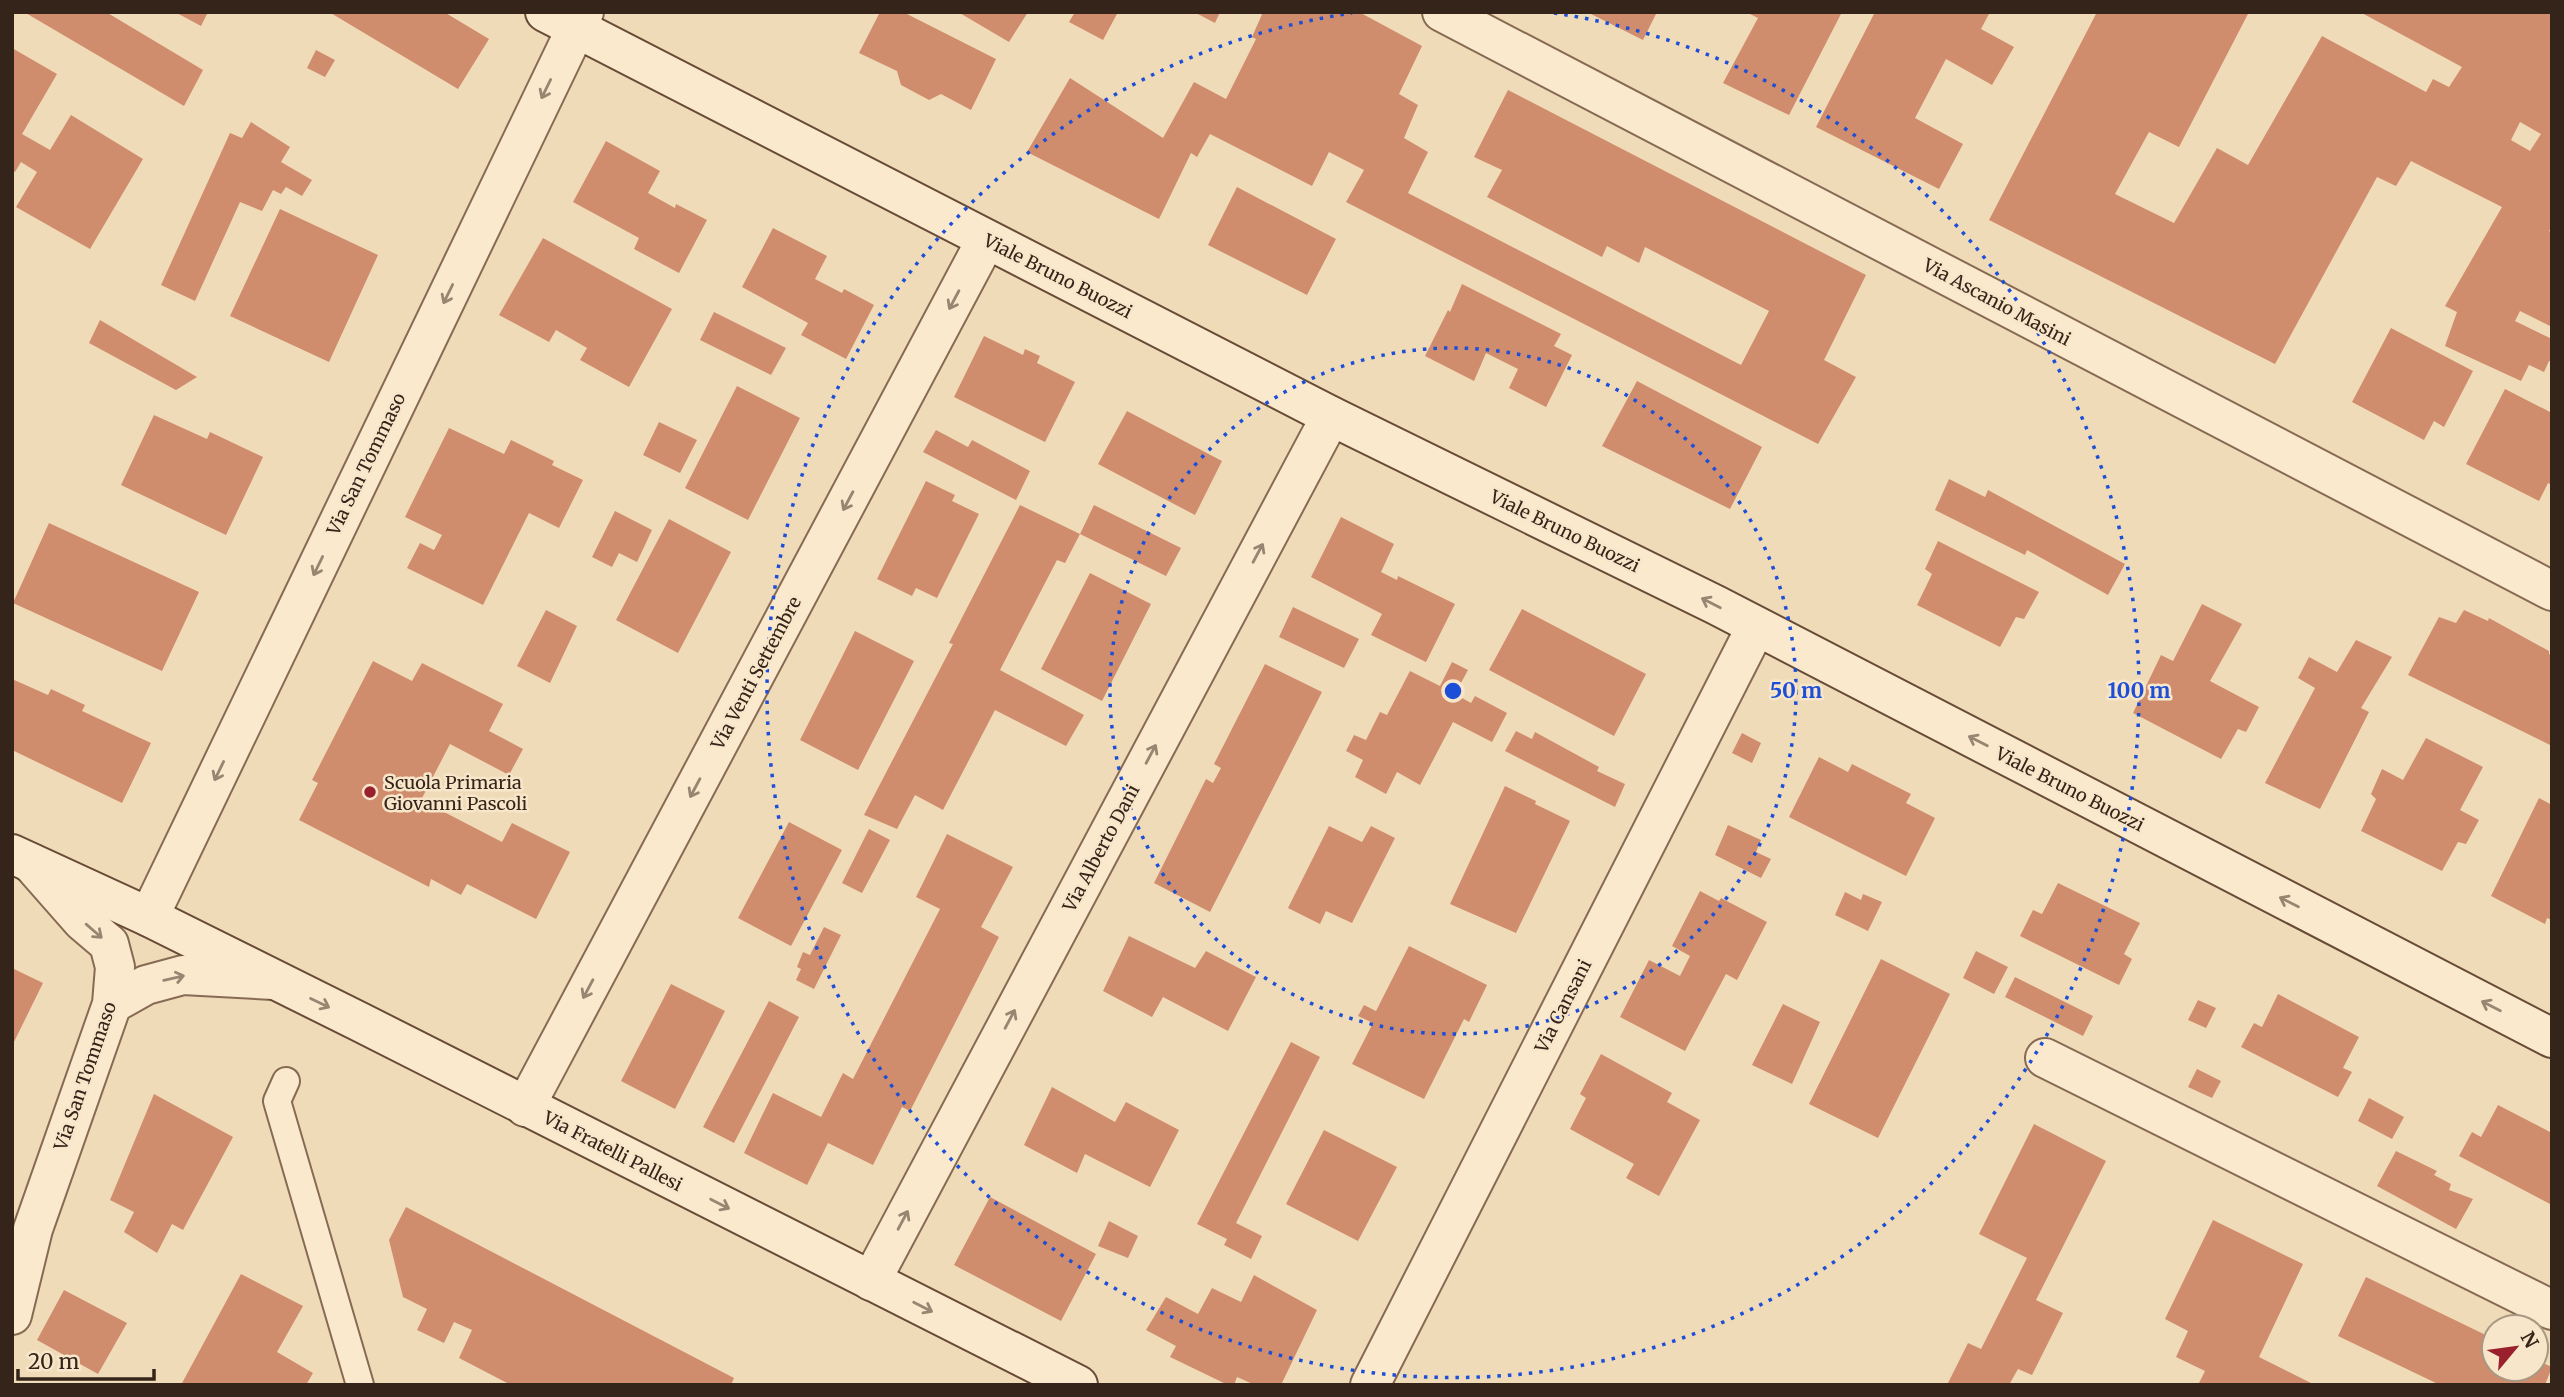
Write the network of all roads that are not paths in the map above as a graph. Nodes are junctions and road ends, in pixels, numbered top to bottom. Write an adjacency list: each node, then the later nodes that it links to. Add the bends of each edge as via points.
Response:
1 (1442, 12): 5 (street, Via Ascanio Masini)
2 (569, 17): 3 (street, Viale Bruno Buozzi); 8 (street, Via San Tommaso, one-way to 8)
3 (986, 240): 4 (street, Viale Bruno Buozzi); 14 (street, Via Venti Settembre, one-way to 14)
4 (1331, 416): 6 (street, Viale Bruno Buozzi, one-way to 4); 15 (street, Via Alberto Dani, one-way to 4)
5 (2552, 591)
6 (1756, 627): 11 (street, Viale Bruno Buozzi, one-way to 6); 20 (street, Via Cansani)
7 (22, 858): 8 (street, Via Fratelli Pallesi); 10 (street, Via San Tommaso, one-way to 10, via 109,944 115,967)
8 (149, 917): 9 (street, Via Fratelli Pallesi)
9 (273, 980): 10 (street, one-way to 9, via 146,985 183,975); 14 (street, Via Fratelli Pallesi, one-way to 14)
10 (112, 1004): 17 (street, Via San Tommaso, via 33,1229)
11 (2552, 1038)
12 (2045, 1058): 16 (street)
13 (286, 1081): 18 (lane, via 278,1101)
14 (526, 1107): 15 (street, Via Fratelli Pallesi, one-way to 15)
15 (871, 1281): 19 (street, Via Fratelli Pallesi, one-way to 19)
16 (2552, 1310)
17 (12, 1315)
18 (360, 1385)
19 (1078, 1385)
20 (1370, 1385)

